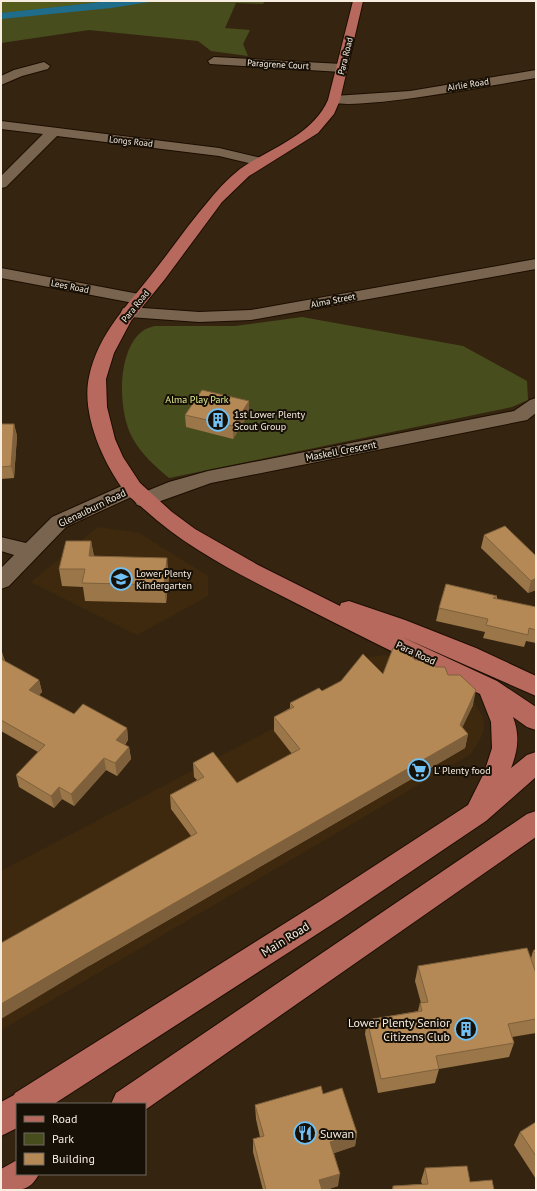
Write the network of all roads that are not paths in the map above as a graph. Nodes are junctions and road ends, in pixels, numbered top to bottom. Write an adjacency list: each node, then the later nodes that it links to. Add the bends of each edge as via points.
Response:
1 (358, 1): 4 (main road, Para Road)
2 (214, 60): 4 (street, Paragrene Court)
3 (44, 66): 6 (street)
4 (342, 68): 7 (main road, Para Road)
5 (536, 74): 7 (street, Airlie Road, via 362,104)
6 (1, 81)
7 (333, 103): 10 (main road, Para Road, via 328,114 312,130)
8 (1, 125): 9 (street, Longs Road)
9 (53, 132): 10 (street, Longs Road, via 219,152); 11 (street)
10 (261, 162): 14 (main road, Para Road, via 244,173 217,199)
11 (1, 184)
12 (536, 264): 15 (street, Alma Street, via 251,315 199,317)
13 (1, 273): 14 (street, Lees Road)
14 (140, 299): 15 (main road, Para Road)
15 (129, 312): 17 (main road, Para Road, via 117,328 105,352 96,392 105,439 116,462)
16 (536, 404): 17 (street, Maskell Crescent, via 520,416 208,477 176,487)
17 (139, 494): 19 (street, Glenauburn Road, via 59,522); 21 (main road, Para Road, via 188,534 220,554)
18 (1, 544): 19 (street)
19 (29, 551): 20 (street, Glenauburn Road)
20 (1, 581)
21 (294, 591): 22 (main road, Para Road, via 387,621 488,663); 23 (main road, Para Road, via 375,634)
22 (536, 687)
23 (489, 688): 24 (main road, Para Road); 26 (main road, via 506,730 506,747 504,759)
24 (536, 720)
25 (536, 762): 26 (main road, Main Road)
26 (476, 813): 28 (main road, Main Road, via 332,910)
27 (536, 822): 29 (main road)
28 (28, 1103)
29 (128, 1103)
30 (16, 1111): 31 (main road)
31 (1, 1120)
32 (22, 1175): 33 (main road)
33 (1, 1189)

